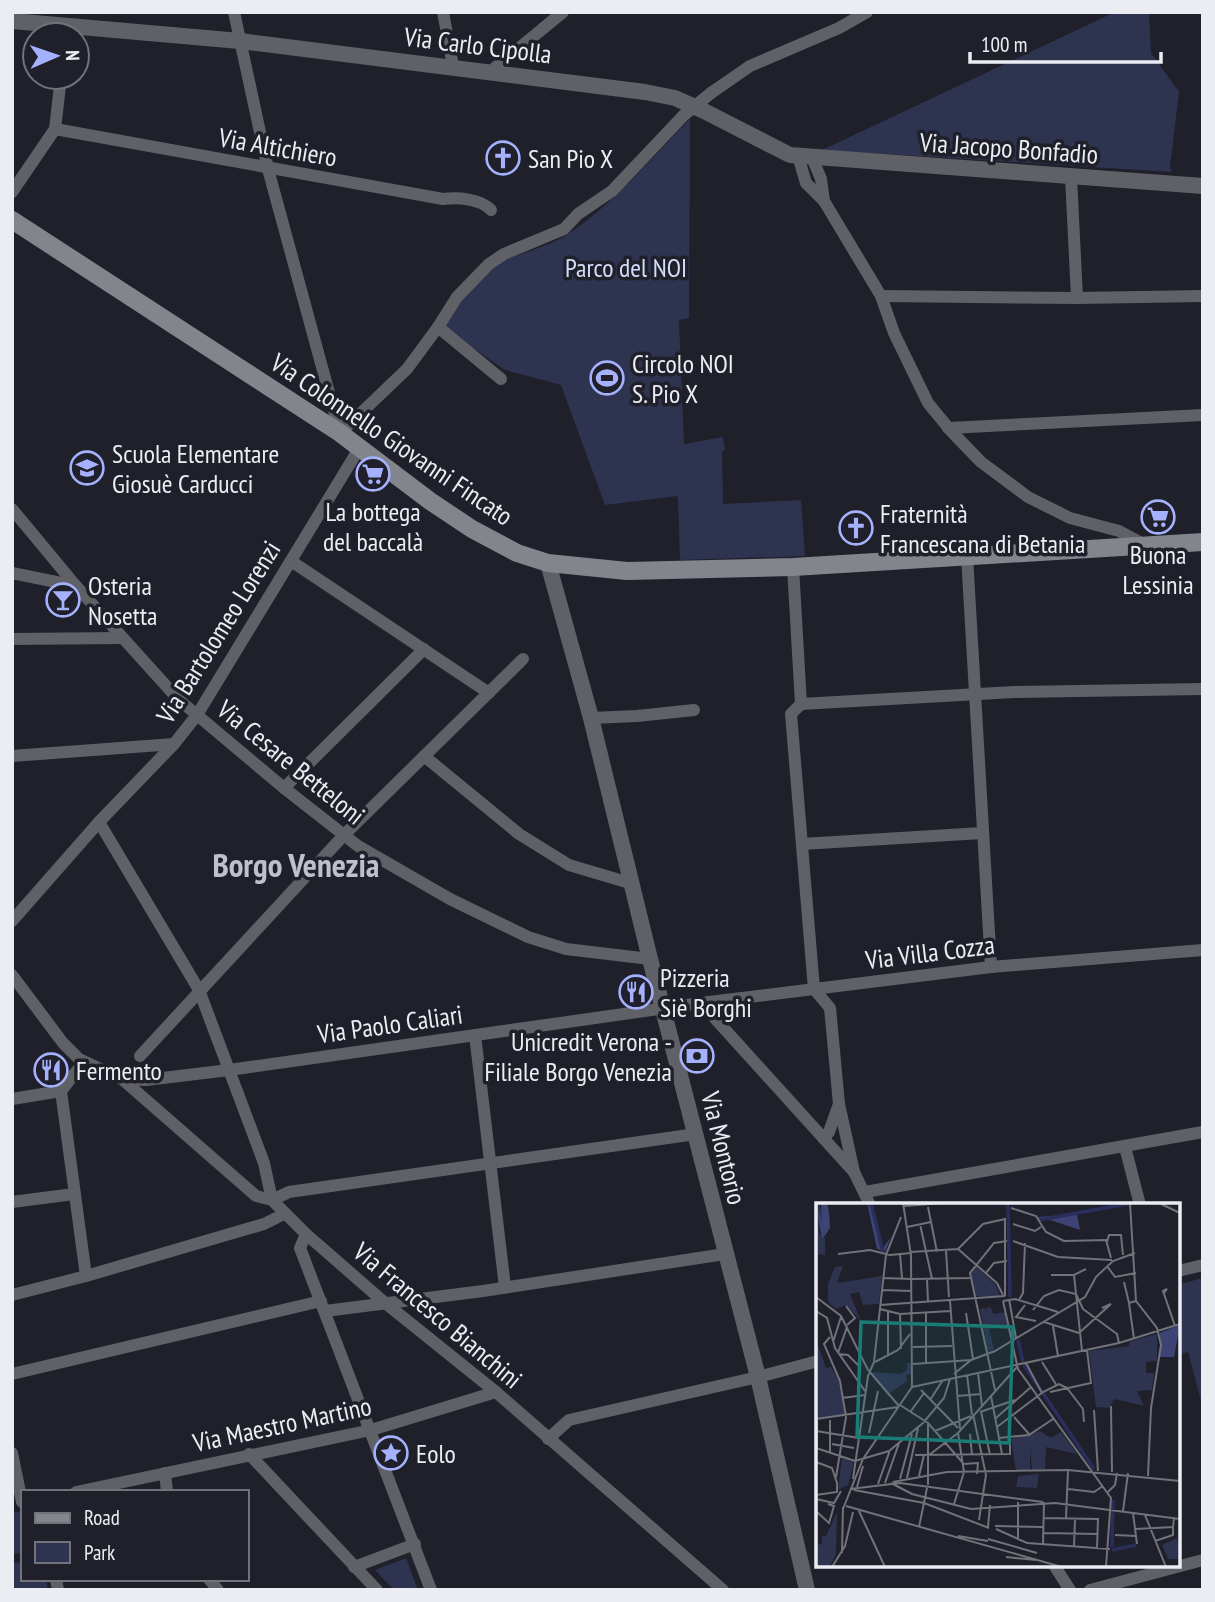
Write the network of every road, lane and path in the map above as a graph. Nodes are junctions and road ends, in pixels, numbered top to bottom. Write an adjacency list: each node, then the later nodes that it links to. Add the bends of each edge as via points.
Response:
1 (233, 12): 6 (street)
2 (443, 12): 7 (street)
3 (563, 12): 8 (street)
4 (867, 12): 21 (street, bridge, via 751,66 711,93 612,191 564,229 489,264 457,297)
5 (91, 32): 6 (street, Via Carlo Cipolla)
6 (240, 41): 7 (street, Via Carlo Cipolla); 12 (street)
7 (453, 66): 8 (street, Via Carlo Cipolla)
8 (490, 72): 11 (street, Via Carlo Cipolla, via 675,98 783,153)
9 (59, 91): 10 (street)
10 (55, 129): 12 (street, Via Altichiero); 15 (street)
11 (805, 157): 13 (street, Via Jacopo Bonfadio); 18 (street, via 806,183 824,201)
12 (268, 169): 16 (street, Via Altichiero, via 443,200 457,197); 25 (street)
13 (1071, 177): 14 (street, Via Jacopo Bonfadio); 20 (street)
14 (1203, 186)
15 (12, 192)
16 (491, 210)
17 (12, 220): 25 (main road, Via Colonnello Giovanni Fincato)
18 (881, 296): 20 (street); 24 (street, via 928,403)
19 (1203, 296): 20 (street)
20 (1077, 298)
21 (438, 327): 22 (street); 25 (street, via 407,369)
22 (501, 379)
23 (1203, 415): 24 (street)
24 (948, 428): 29 (street, via 981,462 1028,496 1070,518 1119,531)
25 (340, 433): 26 (main road, Via Colonnello Giovanni Fincato)
26 (360, 447): 31 (street, Via Bartolomeo Lorenzi); 32 (main road, Via Colonnello Giovanni Fincato, via 472,528 517,553)
27 (12, 509): 35 (street, Via Cesare Betteloni)
28 (1203, 542): 29 (main road, Via Colonnello Giovanni Fincato)
29 (1145, 545): 30 (main road, Via Colonnello Giovanni Fincato)
30 (967, 556): 33 (main road, Via Colonnello Giovanni Fincato); 42 (street)
31 (292, 561): 38 (street); 45 (street, Via Bartolomeo Lorenzi)
32 (548, 563): 33 (main road, Via Colonnello Giovanni Fincato, via 627,571); 46 (street, Via Montorio)
33 (793, 567): 43 (street)
34 (12, 573): 35 (street)
35 (76, 586): 36 (street, Via Cesare Betteloni)
36 (122, 638): 37 (street); 45 (street, Via Cesare Betteloni)
37 (12, 639)
38 (424, 649): 41 (street); 50 (street)
39 (523, 659): 41 (street)
40 (1203, 689): 42 (street)
41 (489, 693): 49 (street)
42 (976, 695): 43 (street); 52 (street)
43 (801, 704): 54 (street, via 791,714)
44 (694, 710): 46 (street)
45 (197, 715): 47 (street, Via Bartolomeo Lorenzi); 50 (street, Via Cesare Betteloni)
46 (592, 718): 55 (street, Via Montorio)
47 (174, 744): 48 (street); 51 (street, Via Bartolomeo Lorenzi)
48 (12, 756)
49 (424, 756): 53 (street); 55 (street, via 519,834 569,865)
50 (284, 788): 53 (street, Via Cesare Betteloni)
51 (99, 822): 56 (street, Via Bartolomeo Lorenzi); 62 (street)
52 (982, 833): 54 (street); 59 (street)
53 (344, 835): 58 (street, Via Cesare Betteloni, via 450,899 528,937 566,949); 62 (street)
54 (802, 844): 61 (street)
55 (634, 884): 58 (street, Via Montorio)
56 (12, 921)
57 (1203, 950): 59 (street, Via Villa Cozza)
58 (650, 959): 64 (street, Via Montorio)
59 (991, 967): 61 (street, Via Villa Cozza)
60 (12, 975): 67 (street, via 63,1043)
61 (814, 989): 63 (street, Via Villa Cozza); 72 (street, via 830,1008)
62 (199, 990): 66 (street); 68 (street)
63 (701, 1003): 64 (street, Via Villa Cozza); 75 (street)
64 (664, 1008): 65 (street, Via Paolo Caliari); 74 (street, Via Montorio)
65 (475, 1035): 68 (street, Via Paolo Caliari); 77 (street)
66 (140, 1056)
67 (84, 1062): 69 (street); 70 (street)
68 (229, 1070): 69 (street, Via Paolo Caliari); 81 (street, via 264,1163)
69 (122, 1079): 81 (street, Via Francesco Bianchini, via 256,1196)
70 (61, 1091): 71 (street); 79 (street)
71 (12, 1099)
72 (839, 1104): 75 (street); 78 (street)
73 (1203, 1132): 76 (street)
74 (696, 1134): 77 (street); 86 (street, Via Montorio)
75 (823, 1138): 78 (street)
76 (1125, 1147): 80 (street); 83 (street)
77 (489, 1163): 81 (street, via 289,1192); 90 (street)
78 (854, 1172): 80 (street)
79 (74, 1194): 82 (street); 89 (street)
80 (867, 1198)
81 (272, 1200): 84 (street, Via Francesco Bianchini)
82 (12, 1202)
83 (1139, 1203)
84 (284, 1214): 85 (street, Via Francesco Bianchini); 89 (street, via 264,1224)
85 (306, 1234): 92 (street, Via Francesco Bianchini); 93 (street, via 300,1248)
86 (725, 1254): 90 (street); 96 (street, Via Montorio)
87 (1203, 1265): 88 (street)
88 (1180, 1271)
89 (86, 1276): 91 (street)
90 (505, 1287): 92 (street)
91 (12, 1295)
92 (384, 1302): 93 (street); 97 (street, Via Francesco Bianchini)
93 (323, 1306): 95 (street); 98 (street)
94 (816, 1362): 96 (street)
95 (12, 1374)
96 (758, 1377): 99 (street, via 569,1420); 115 (street, Via Montorio)
97 (496, 1392): 98 (street, Via Maestro Martino); 99 (street, Via Francesco Bianchini)
98 (371, 1430): 101 (street, Via Maestro Martino); 106 (street)
99 (548, 1439): 114 (street, Via Francesco Bianchini)
100 (12, 1453): 105 (street)
101 (249, 1454): 102 (street, Via Maestro Martino); 109 (street)
102 (165, 1473): 103 (street, Via Maestro Martino); 104 (street)
103 (85, 1490)
104 (167, 1490)
105 (21, 1497)
106 (415, 1544): 109 (street); 113 (street)
107 (1203, 1560): 108 (street)
108 (1180, 1566)
109 (354, 1567): 112 (street)
110 (1055, 1567): 116 (street)
111 (1177, 1567): 117 (street)
112 (377, 1590)
113 (431, 1590)
114 (723, 1590)
115 (807, 1590)
116 (1070, 1590)
117 (1090, 1590)

